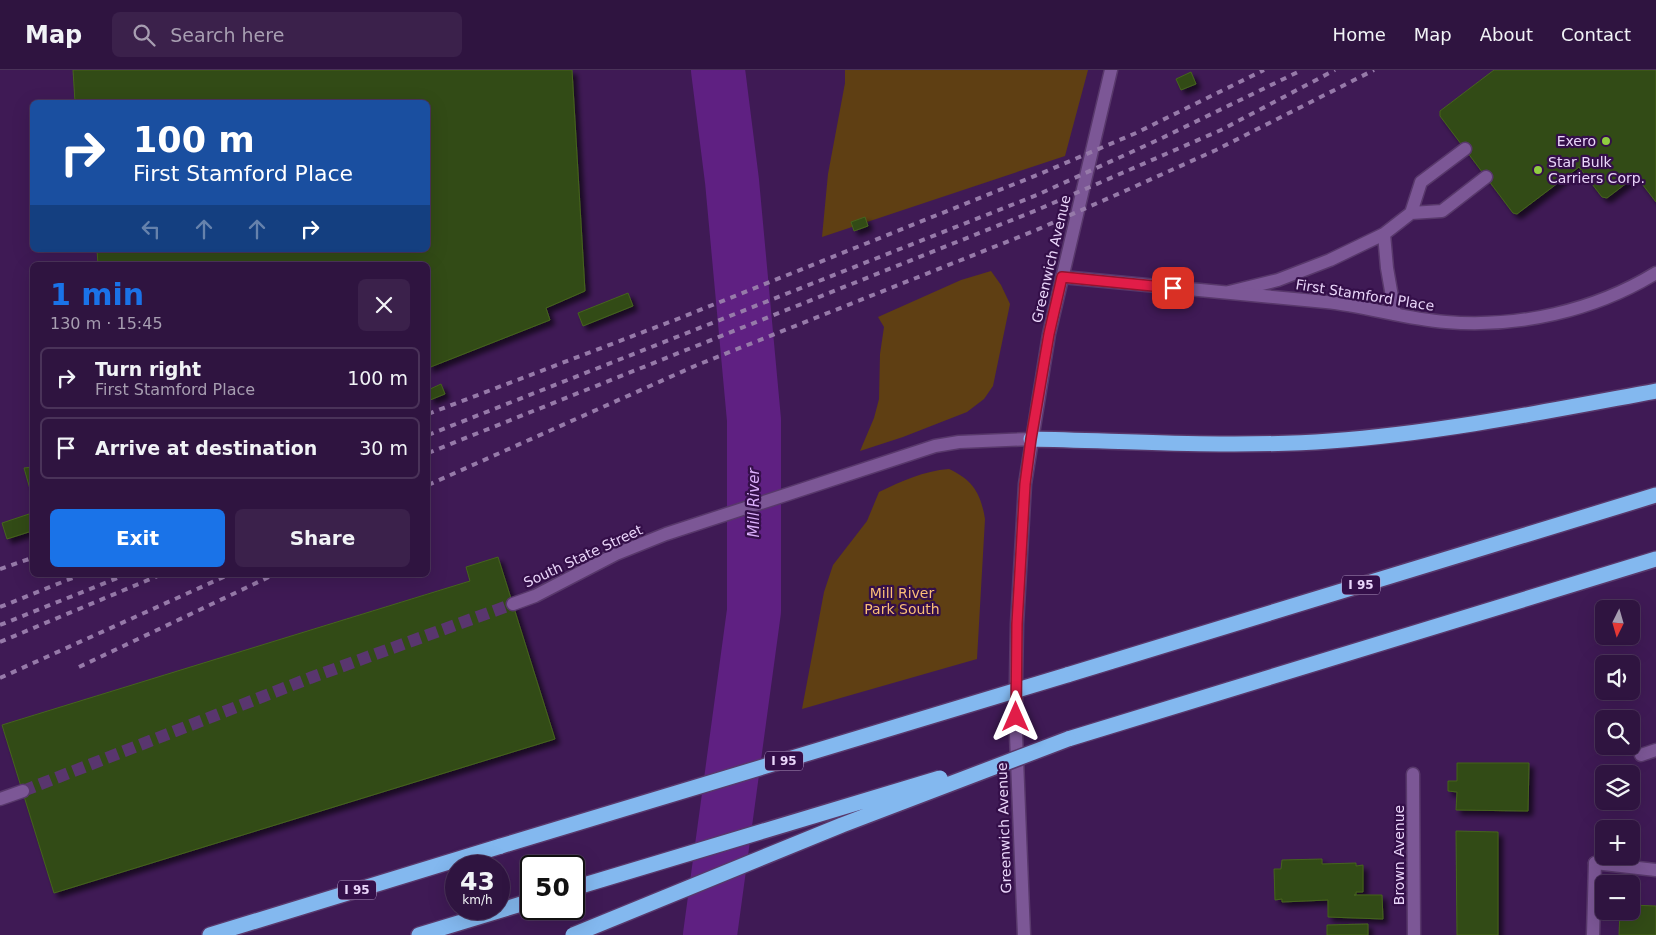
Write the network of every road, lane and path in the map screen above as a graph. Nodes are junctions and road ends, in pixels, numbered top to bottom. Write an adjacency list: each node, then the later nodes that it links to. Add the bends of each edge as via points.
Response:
1 (1111, 70): 7 (main road, Greenwich Avenue)
2 (1465, 150): 4 (main road, via 1421,182)
3 (1486, 177): 4 (main road, via 1442,211)
4 (1411, 213): 5 (main road)
5 (1384, 234): 8 (main road, via 1278,280); 9 (main road)
6 (1656, 273): 9 (main road, First Stamford Place, via 1604,298 1541,317 1469,323)
7 (1062, 277): 8 (main road, First Stamford Place); 11 (main road, Greenwich Avenue)
8 (1226, 292): 9 (main road, First Stamford Place, via 1336,303)
9 (1395, 314)
10 (1656, 391): 11 (highway, via 1436,429 1329,441 1249,444)
11 (1031, 439): 14 (main road, South State Street, via 936,446 666,534 616,554); 27 (main road, Greenwich Avenue, via 1025,484 1017,624 1016,735)
12 (1656, 494): 24 (highway, I 95, bridge)
13 (1656, 559): 15 (highway)
14 (513, 604)
15 (1068, 739): 22 (highway, bridge); 26 (highway, bridge, via 842,825)
16 (1656, 750): 17 (main road)
17 (1641, 755)
18 (1413, 774): 28 (main road, Brown Avenue)
19 (22, 791): 20 (main road)
20 (0, 799)
21 (1656, 870): 29 (main road, via 1595,863)
22 (585, 885)
23 (520, 904): 25 (highway)
24 (210, 935)
25 (419, 935)
26 (572, 935)
27 (1024, 935)
28 (1414, 935)
29 (1593, 935)

